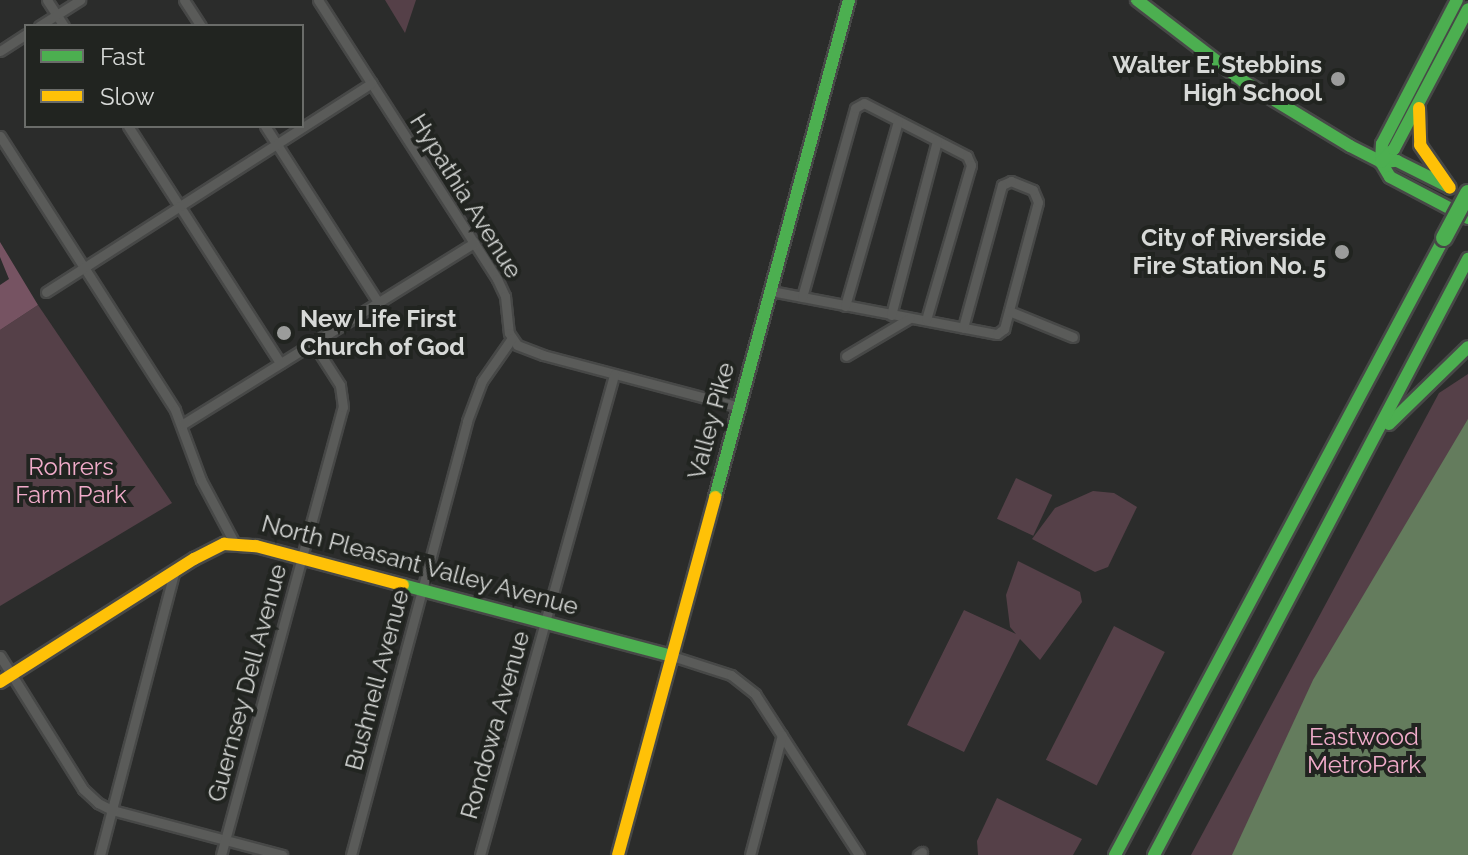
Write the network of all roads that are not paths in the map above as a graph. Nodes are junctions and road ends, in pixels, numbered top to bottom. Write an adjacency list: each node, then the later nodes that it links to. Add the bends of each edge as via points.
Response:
1 (47, 0): 9 (street)
2 (80, 0): 9 (street)
3 (184, 0): 12 (street)
4 (318, 0): 15 (street, Hypathia Avenue)
5 (849, 0): 33 (main road, Valley Pike)
6 (1137, 0): 25 (main road, via 1243,81)
7 (1457, 0): 25 (main road, via 1382,144)
8 (1468, 9): 16 (main road)
9 (57, 15): 10 (street); 11 (street)
10 (42, 24)
11 (63, 24)
12 (200, 24)
13 (24, 35): 14 (street)
14 (0, 51)
15 (372, 83): 18 (street); 30 (street, Hypathia Avenue)
16 (1425, 85): 25 (main road, via 1394,149); 26 (main road, via 1418,114 1420,145)
17 (898, 121): 23 (street); 35 (street, via 864,103 855,108); 37 (street)
18 (304, 127)
19 (129, 128): 28 (street)
20 (266, 128): 24 (street)
21 (302, 128): 24 (street)
22 (0, 136): 32 (street)
23 (937, 141): 39 (street); 41 (street, via 970,160 971,169)
24 (277, 144): 28 (street); 36 (street)
25 (1381, 162): 26 (main road, via 1397,161); 29 (main road, via 1390,177)
26 (1450, 188): 27 (main road)
27 (1468, 195): 72 (main road, bridge)
28 (180, 207): 32 (street); 48 (street)
29 (1468, 218)
30 (474, 243): 36 (street); 44 (street, Hypathia Avenue, via 501,286)
31 (1468, 259): 52 (main road)
32 (84, 268): 34 (street); 51 (street)
33 (771, 291): 35 (street); 50 (main road, Valley Pike)
34 (46, 292)
35 (802, 297): 37 (street)
36 (378, 302): 45 (street)
37 (845, 306): 39 (street)
38 (1009, 311): 42 (street, via 997,334); 42 (street, via 1038,202 1033,190 1007,181); 43 (street)
39 (891, 315): 40 (street)
40 (910, 318): 41 (street); 47 (street)
41 (926, 320): 42 (street)
42 (963, 328)
43 (1073, 337)
44 (512, 338): 49 (street, via 522,349); 56 (street, Bushnell Avenue, via 474,400)
45 (313, 343): 48 (street); 54 (street, Guernsey Dell Avenue, via 344,399)
46 (1468, 349): 52 (main road, via 1402,408)
47 (846, 356)
48 (280, 363): 51 (street)
49 (614, 374): 50 (street); 57 (street, Rondowa Avenue)
50 (740, 407): 59 (main road, Valley Pike)
51 (183, 424): 53 (street, via 201,480)
52 (1356, 470): 73 (main road)
53 (235, 544): 54 (main road, North Pleasant Valley Avenue); 55 (main road, North Pleasant Valley Avenue, via 211,550)
54 (302, 558): 56 (main road, North Pleasant Valley Avenue); 63 (street, Guernsey Dell Avenue)
55 (174, 572): 60 (main road, North Pleasant Valley Avenue); 62 (street)
56 (422, 590): 57 (main road, North Pleasant Valley Avenue); 67 (street, Bushnell Avenue)
57 (545, 622): 59 (main road, North Pleasant Valley Avenue); 68 (street, Rondowa Avenue)
58 (0, 656): 60 (street)
59 (672, 656): 61 (street, via 746,684); 69 (main road, Valley Pike)
60 (6, 678): 62 (street, via 83,789)
61 (782, 735): 70 (street); 71 (street)
62 (112, 810): 63 (street); 64 (street)
63 (225, 840): 65 (street, Guernsey Dell Avenue); 66 (street)
64 (100, 855)
65 (221, 855)
66 (282, 855)
67 (351, 855)
68 (480, 855)
69 (618, 855)
70 (750, 855)
71 (859, 855)
72 (1115, 855)
73 (1154, 855)

